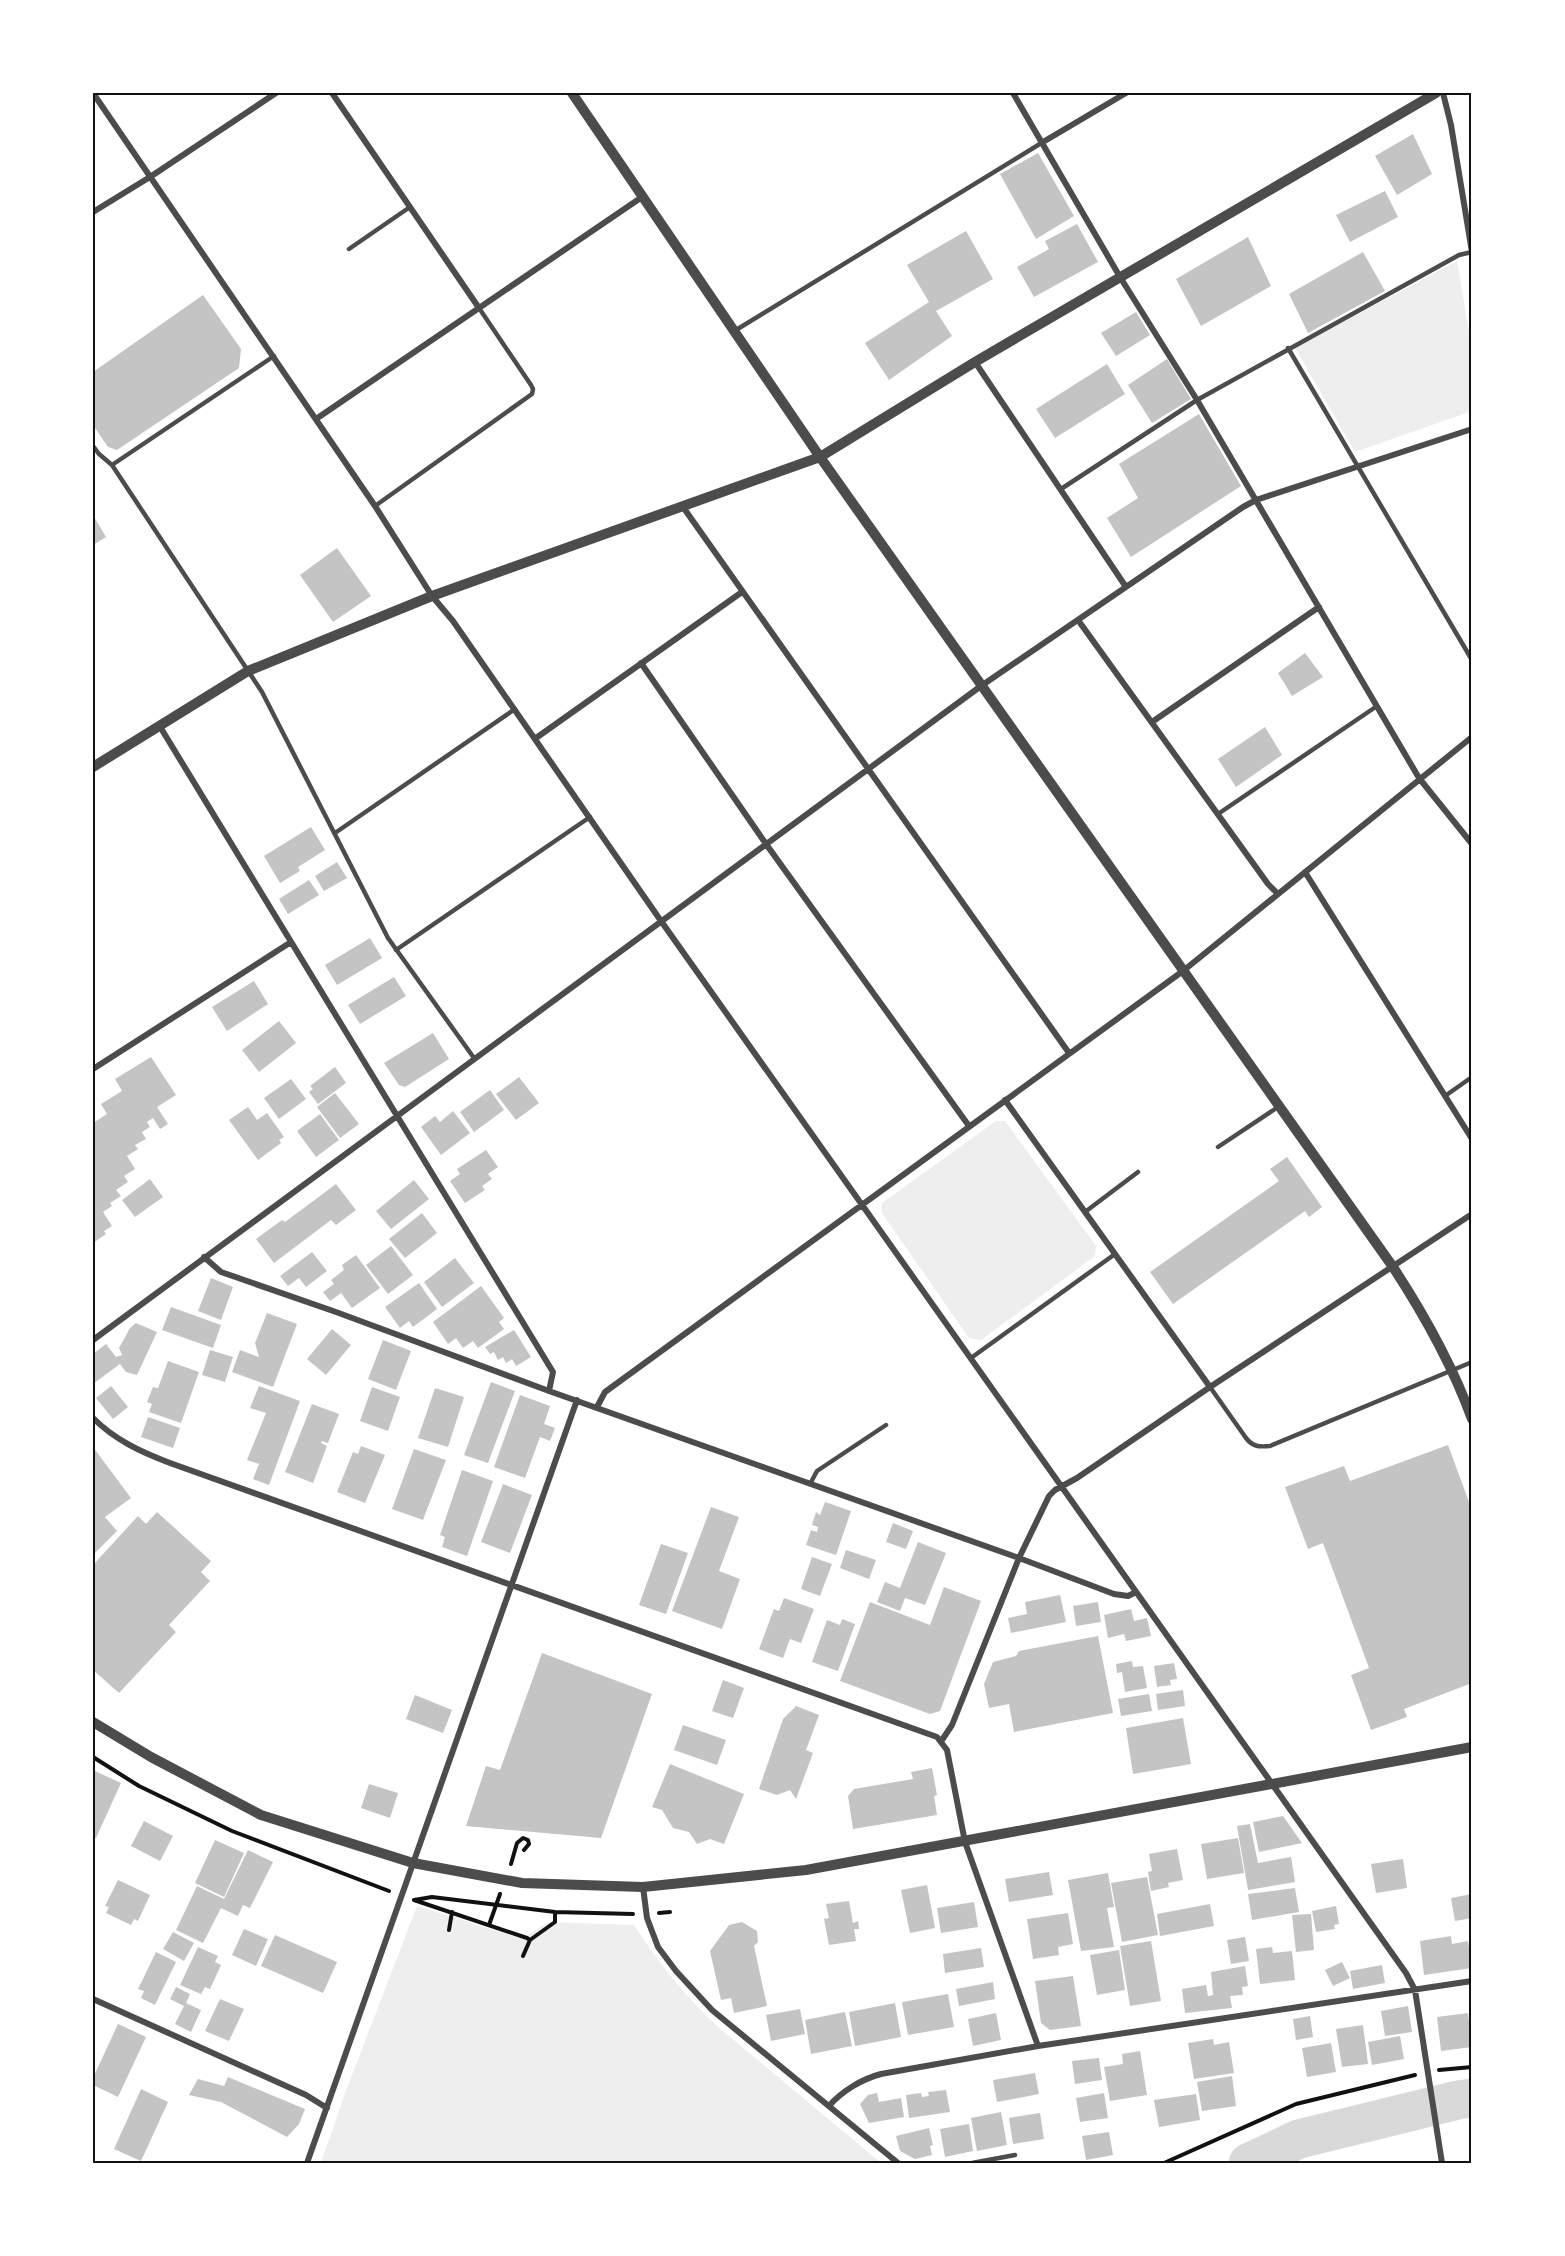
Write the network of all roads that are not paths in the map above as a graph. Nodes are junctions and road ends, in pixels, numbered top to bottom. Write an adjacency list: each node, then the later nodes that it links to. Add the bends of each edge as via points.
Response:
1 (93, 93): 10 (street)
2 (276, 93): 10 (street)
3 (332, 93): 12 (street)
4 (572, 93): 11 (street)
5 (1013, 93): 9 (street)
6 (1126, 93): 9 (street)
7 (1436, 93): 16 (street)
8 (1443, 93): 15 (street)
9 (1042, 142): 16 (street); 18 (lane)
10 (150, 177): 13 (street); 20 (street)
11 (642, 196): 17 (street); 18 (street)
12 (410, 207): 14 (lane); 17 (street)
13 (93, 212)
14 (349, 249)
15 (1472, 252): 19 (lane, via 1459,255)
16 (1120, 277): 21 (street); 22 (street)
17 (479, 308): 23 (street); 31 (lane, via 531,385 532,394)
18 (734, 331): 26 (street)
19 (1288, 348): 22 (lane); 28 (lane)
20 (274, 356): 23 (street); 27 (lane)
21 (975, 362): 26 (street); 29 (street)
22 (1197, 400): 29 (lane); 30 (street)
23 (316, 419): 31 (street)
24 (1472, 429): 28 (street)
25 (93, 446): 27 (lane)
26 (820, 457): 32 (street); 41 (street)
27 (112, 465): 40 (lane)
28 (1358, 467): 30 (street); 38 (lane)
29 (1061, 489): 33 (street)
30 (1256, 500): 33 (street); 36 (street)
31 (375, 506): 35 (street)
32 (683, 507): 34 (street); 35 (street)
33 (1126, 587): 37 (street)
34 (742, 592): 39 (street); 49 (street)
35 (432, 596): 40 (street); 43 (street)
36 (1319, 607): 42 (street); 44 (street)
37 (1078, 620): 41 (street); 44 (street)
38 (1472, 660)
39 (641, 663): 47 (street); 55 (street)
40 (248, 671): 45 (street); 53 (lane)
41 (981, 686): 49 (street); 61 (street)
42 (1377, 706): 50 (street); 51 (lane)
43 (515, 709): 47 (street); 53 (lane)
44 (1152, 722): 51 (street)
45 (159, 724): 48 (street); 59 (street)
46 (1472, 737): 50 (street)
47 (536, 738): 52 (street)
48 (93, 767)
49 (867, 770): 55 (street); 62 (street)
50 (1419, 778): 54 (street); 56 (street)
51 (1218, 814): 57 (street)
52 (590, 817): 58 (street); 60 (lane)
53 (335, 833): 60 (lane)
54 (1472, 843)
55 (766, 844): 58 (street); 70 (street)
56 (1305, 872): 57 (street); 66 (street)
57 (1278, 894): 61 (street)
58 (661, 921): 63 (street); 74 (street)
59 (291, 942): 64 (street); 69 (street)
60 (396, 950): 63 (lane)
61 (1183, 971): 62 (street); 68 (street)
62 (1069, 1053): 67 (street)
63 (474, 1058): 69 (street)
64 (93, 1069)
65 (1472, 1077): 66 (lane)
66 (1445, 1096): 71 (street)
67 (1005, 1100): 70 (street); 75 (street)
68 (1279, 1106): 72 (lane); 79 (street)
69 (397, 1114): 78 (street); 85 (street, via 553,1372)
70 (969, 1126): 74 (street)
71 (1472, 1139)
72 (1218, 1147)
73 (1138, 1172): 75 (lane)
74 (862, 1203): 81 (street); 87 (street, via 605,1392)
75 (1085, 1212): 77 (street)
76 (1472, 1214): 79 (street)
77 (1115, 1254): 81 (lane); 84 (street)
78 (204, 1257): 80 (street); 85 (street, via 221,1272)
79 (1393, 1267): 83 (street); 84 (street)
80 (93, 1340)
81 (971, 1358): 92 (street)
82 (1472, 1362): 83 (lane)
83 (1453, 1370): 84 (lane, via 1261,1447 1251,1444); 89 (street)
84 (1210, 1387): 92 (street)
85 (549, 1391): 86 (street)
86 (577, 1400): 87 (street); 94 (street)
87 (597, 1407): 91 (street)
88 (93, 1418): 94 (street, via 118,1438 151,1456)
89 (1472, 1419)
90 (886, 1425): 91 (lane, via 817,1471)
91 (810, 1484): 93 (street)
92 (1061, 1486): 93 (street, via 1049,1496); 95 (street)
93 (1019, 1558): 95 (street, via 1122,1596); 97 (street)
94 (511, 1583): 97 (street); 101 (street)
95 (1136, 1592): 99 (street)
96 (93, 1722): 101 (street, via 261,1815)
97 (942, 1740): 100 (street)
98 (1472, 1748): 99 (street)
99 (1271, 1785): 100 (street); 104 (street)
100 (965, 1842): 102 (street, via 806,1870); 106 (street)
101 (413, 1863): 102 (street, via 522,1883); 108 (street)
102 (643, 1887): 107 (street, via 650,1930 676,1971 712,2010)
103 (1472, 1981): 104 (street)
104 (1415, 1990): 106 (street); 113 (street)
105 (93, 1999): 108 (street)
106 (1038, 2046): 107 (street, via 871,2076)
107 (829, 2106): 111 (street)
108 (327, 2108): 110 (street)
109 (1015, 2155): 112 (lane)
110 (307, 2163)
111 (898, 2163)
112 (972, 2163)
113 (1442, 2163)

